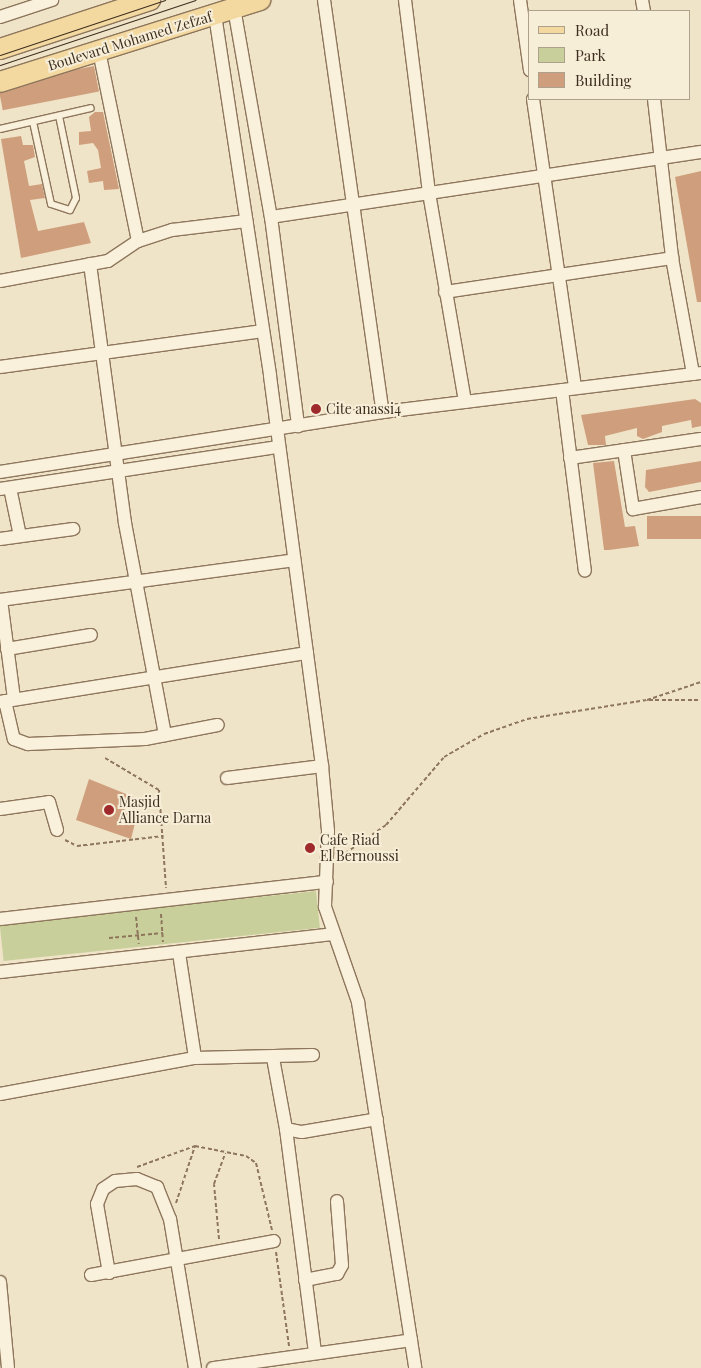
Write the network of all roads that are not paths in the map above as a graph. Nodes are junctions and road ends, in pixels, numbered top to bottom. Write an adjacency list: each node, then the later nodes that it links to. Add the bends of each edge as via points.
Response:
1 (52, 0): 10 (street)
2 (150, 0): 7 (main road)
3 (260, 0): 8 (main road, Boulevard Mohamed Zefzaf)
4 (324, 0): 25 (street)
5 (405, 0): 24 (street)
6 (520, 0): 13 (street)
7 (121, 4): 11 (main road)
8 (234, 8): 9 (main road, Boulevard Mohamed Zefzaf); 26 (street)
9 (215, 15): 12 (main road, Boulevard Mohamed Zefzaf); 27 (street)
10 (0, 17)
11 (0, 49)
12 (99, 51): 14 (main road, Boulevard Mohamed Zefzaf); 28 (street)
13 (528, 56)
14 (0, 82)
15 (533, 100): 23 (street)
16 (654, 100): 22 (street)
17 (90, 108): 18 (lane)
18 (60, 116): 19 (lane); 19 (lane, via 76,198 70,210 51,204)
19 (33, 122): 20 (lane)
20 (0, 129)
21 (701, 152): 22 (street)
22 (661, 158): 23 (street); 29 (street)
23 (542, 175): 24 (street); 31 (street)
24 (429, 193): 25 (street); 33 (street)
25 (350, 204): 26 (street); 40 (street)
26 (271, 217): 41 (street)
27 (246, 221): 28 (street, via 172,230); 34 (street)
28 (138, 241): 30 (street, via 124,254)
29 (672, 258): 31 (street); 37 (street)
30 (90, 264): 32 (street); 35 (street)
31 (556, 276): 33 (street); 38 (street)
32 (0, 281)
33 (445, 292): 39 (street)
34 (263, 332): 35 (street); 42 (street)
35 (103, 353): 36 (street); 46 (street)
36 (0, 367)
37 (697, 374): 38 (street)
38 (568, 389): 39 (street); 47 (street)
39 (465, 402): 40 (street)
40 (383, 412): 41 (street)
41 (298, 426): 42 (street)
42 (277, 429): 44 (street); 46 (street)
43 (701, 439): 45 (street)
44 (279, 447): 49 (street); 55 (street)
45 (624, 450): 47 (street); 51 (street, via 633,509)
46 (117, 453): 48 (street); 49 (street)
47 (570, 458): 56 (street)
48 (0, 472)
49 (119, 472): 50 (street); 57 (street)
50 (5, 488): 53 (street)
51 (701, 497)
52 (73, 529): 53 (street)
53 (20, 536): 54 (street)
54 (0, 540)
55 (294, 560): 57 (street); 61 (street)
56 (585, 571)
57 (136, 582): 58 (street); 62 (street)
58 (0, 600): 60 (street)
59 (91, 636): 60 (street)
60 (7, 649): 63 (street)
61 (307, 653): 62 (street); 66 (street)
62 (151, 678): 63 (street); 65 (street)
63 (6, 701): 65 (street, via 14,738 19,743)
64 (218, 725): 65 (street)
65 (164, 735)
66 (322, 766): 67 (street); 70 (street, via 329,863)
67 (226, 778)
68 (0, 809): 69 (street, via 50,802)
69 (58, 830)
70 (327, 882): 71 (street); 72 (street, via 325,907)
71 (0, 919)
72 (331, 934): 73 (street); 79 (street, via 354,984)
73 (179, 952): 74 (street); 76 (street)
74 (0, 972)
75 (313, 1055): 77 (street)
76 (195, 1058): 77 (street); 78 (street)
77 (273, 1058): 80 (street)
78 (0, 1094)
79 (377, 1119): 80 (street, via 302,1132); 88 (street)
80 (286, 1129): 86 (street)
81 (337, 1201): 86 (street, via 342,1265 337,1274)
82 (274, 1241): 83 (street)
83 (178, 1259): 84 (street); 84 (street, via 170,1219 157,1187 137,1179 115,1181 104,1189 97,1204); 91 (street)
84 (109, 1273): 85 (street)
85 (91, 1275)
86 (305, 1280): 89 (street)
87 (0, 1282): 90 (street)
88 (411, 1340): 89 (street); 93 (street)
89 (315, 1352): 92 (street)
90 (8, 1368)
91 (194, 1368)
92 (213, 1368)
93 (415, 1368)

